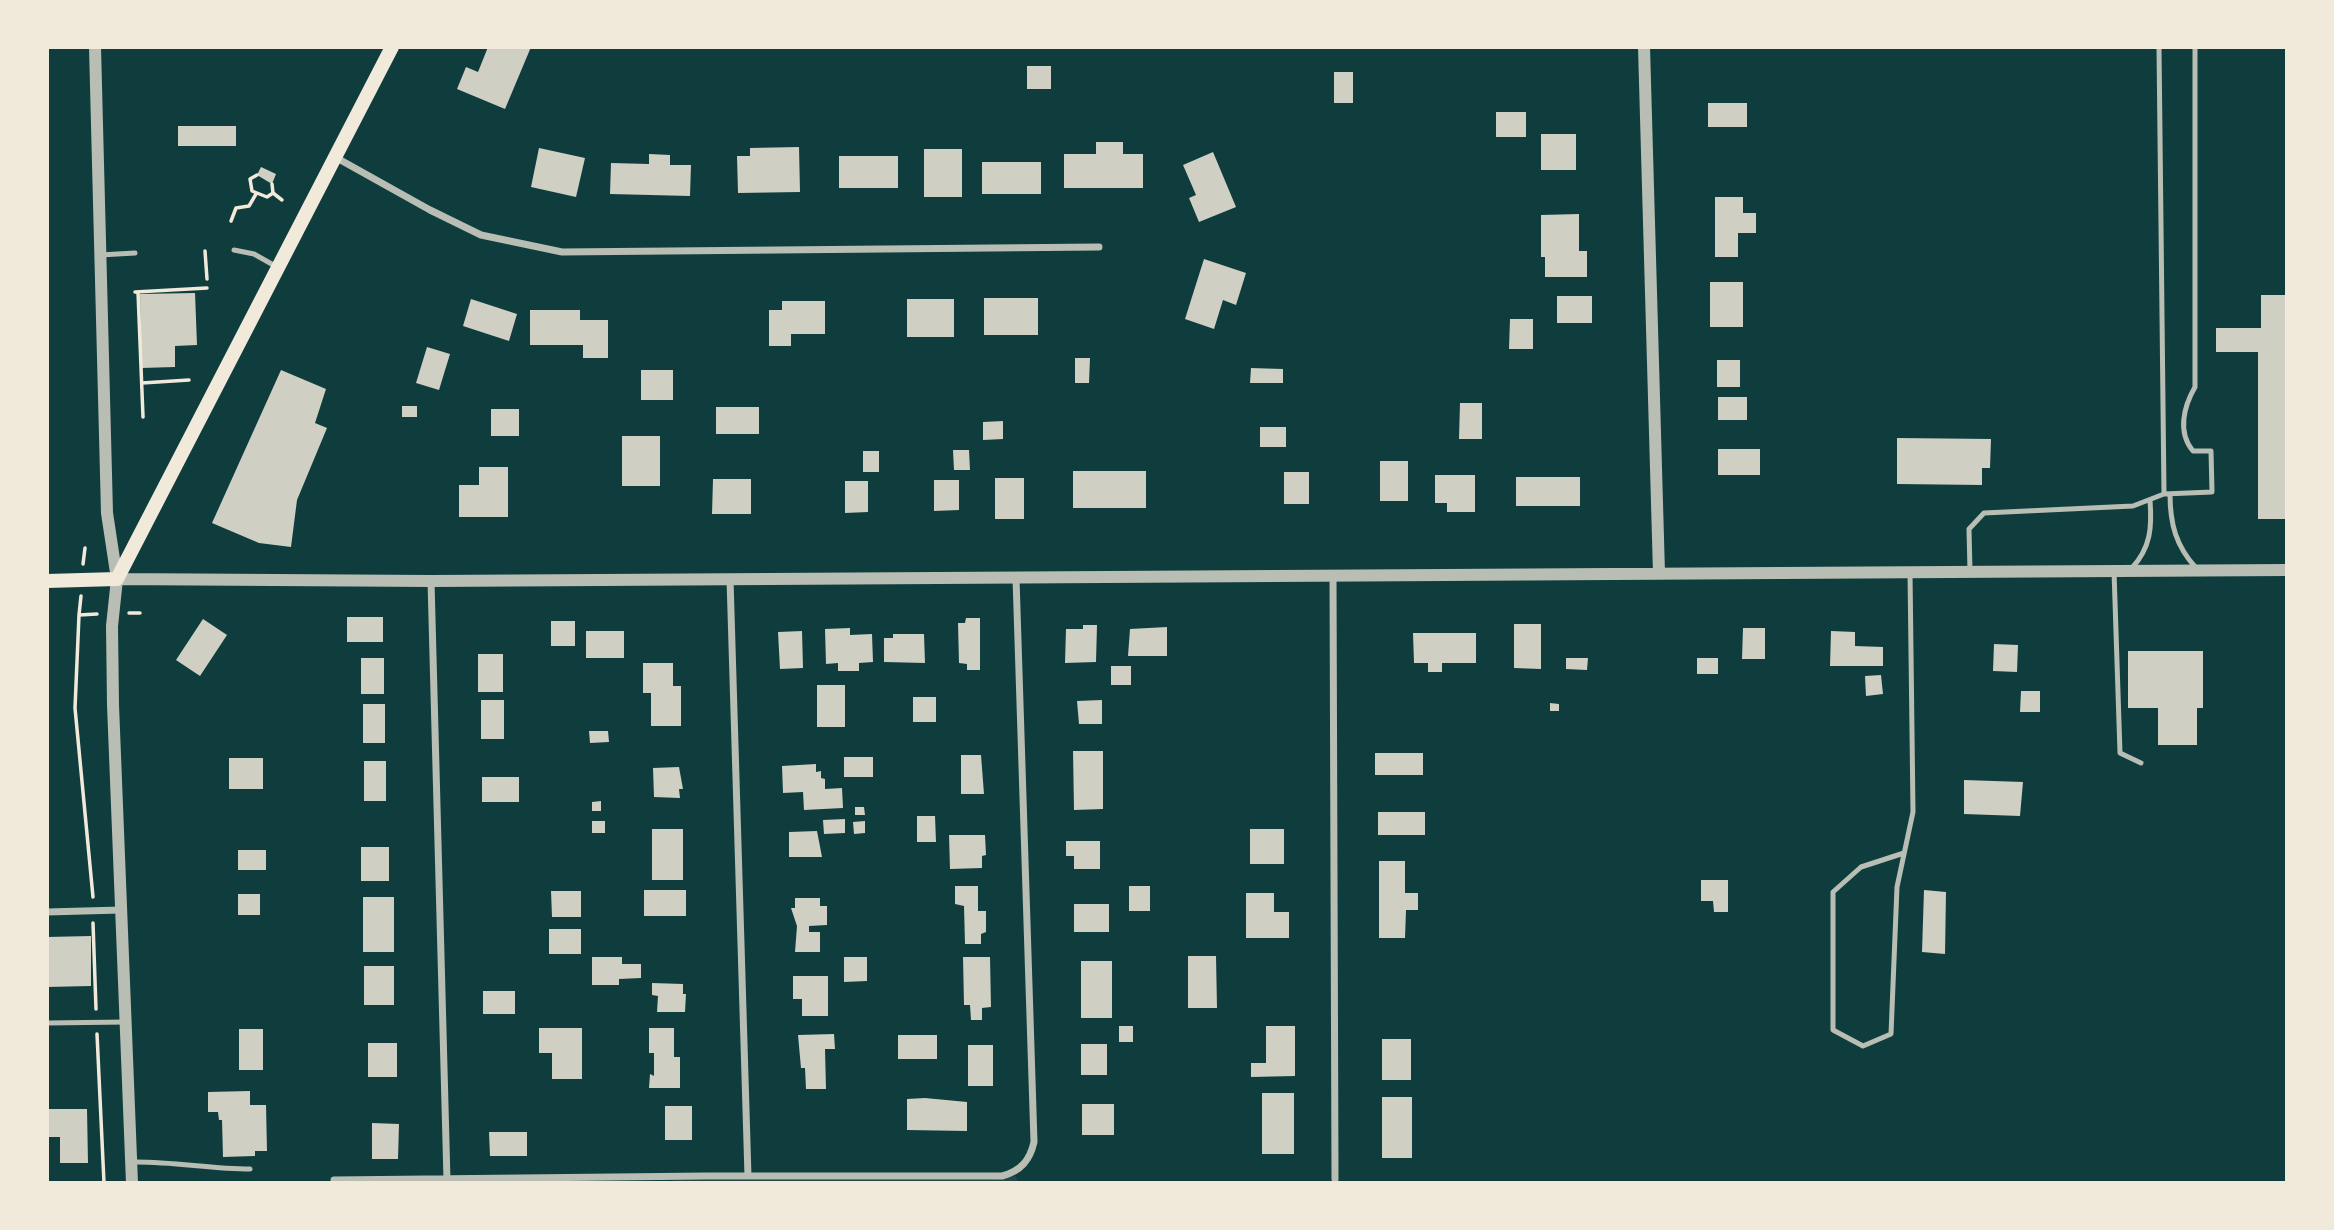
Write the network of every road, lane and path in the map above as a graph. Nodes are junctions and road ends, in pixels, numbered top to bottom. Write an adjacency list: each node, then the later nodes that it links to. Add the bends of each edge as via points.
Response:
1 (95, 47): 17 (street)
2 (392, 47): 6 (main road)
3 (1644, 47): 32 (street)
4 (2159, 47): 24 (lane)
5 (2195, 47): 24 (lane, via 2195,387 2184,405 2185,442 2193,451 2211,451 2212,492)
6 (335, 157): 13 (street, via 481,234 562,252); 18 (main road)
7 (257, 175): 10 (path, via 249,185)
8 (272, 184): 9 (path)
9 (273, 193): 10 (path, via 267,197); 11 (path)
10 (256, 194): 12 (path, via 249,206 236,208)
11 (282, 200)
12 (231, 221)
13 (1099, 247)
14 (234, 250): 18 (lane, via 254,254)
15 (205, 251): 19 (path)
16 (135, 253): 17 (lane)
17 (100, 255): 35 (street, via 107,513)
18 (277, 267): 35 (main road)
19 (207, 279)
20 (207, 288): 22 (path, via 136,292)
21 (189, 380): 22 (path)
22 (142, 383): 23 (path)
23 (143, 417)
24 (2167, 494): 25 (lane); 26 (lane, via 2183,554)
25 (2150, 500): 28 (lane, via 2133,506 1984,513 1969,529); 30 (lane, via 2149,540 2144,555)
26 (2199, 570): 27 (street); 30 (street)
27 (2287, 570)
28 (1970, 571): 29 (street); 31 (street)
29 (2114, 571): 30 (street); 39 (lane, via 2120,753)
30 (2129, 571)
31 (1910, 572): 32 (street); 40 (lane, via 1913,812)
32 (1659, 573): 33 (street)
33 (1333, 575): 34 (street); 48 (street)
34 (1016, 578): 36 (street); 47 (street, via 1034,1142 1030,1156 1023,1166 1002,1176)
35 (117, 579): 37 (main road); 38 (street); 41 (street, via 112,626 113,705)
36 (730, 579): 38 (street); 47 (street)
37 (47, 581)
38 (431, 581): 50 (street)
39 (2141, 763)
40 (1904, 853): 40 (lane, via 1895,913 1891,1034 1863,1046 1833,1030 1833,892 1861,867)
41 (122, 910): 42 (street); 44 (street)
42 (47, 912)
43 (47, 1023): 44 (lane)
44 (126, 1023): 45 (street)
45 (131, 1162): 46 (lane); 51 (street)
46 (250, 1170)
47 (748, 1176): 50 (street)
48 (1335, 1179)
49 (334, 1180): 50 (street)
50 (447, 1180)
51 (132, 1183)

